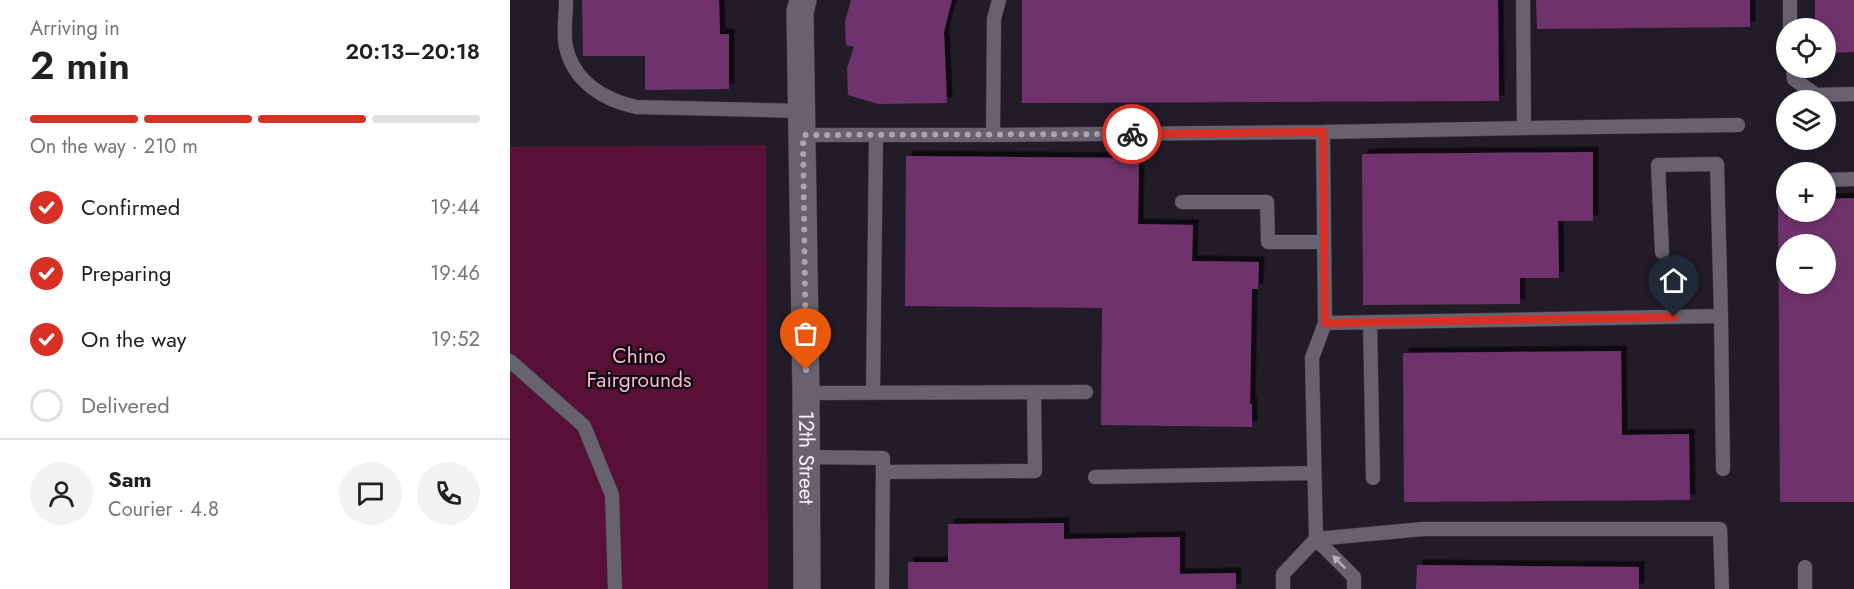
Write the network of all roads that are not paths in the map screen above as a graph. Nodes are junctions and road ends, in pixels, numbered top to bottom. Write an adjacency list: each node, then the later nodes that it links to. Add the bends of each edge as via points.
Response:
1 (566, 0): 9 (lane, via 566,46 572,62 599,94 616,103)
2 (803, 0): 9 (street, 12th Street)
3 (999, 0): 14 (lane, via 994,19)
4 (1523, 0): 11 (lane)
5 (1790, 0): 6 (lane)
6 (1790, 18)
7 (1794, 78): 8 (lane, via 1816,94)
8 (1854, 94)
9 (802, 123): 13 (lane); 27 (street, 12th Street)
10 (1738, 125): 11 (lane)
11 (1524, 128): 12 (lane)
12 (1323, 132): 14 (lane); 18 (lane)
13 (876, 135): 14 (lane); 24 (lane)
14 (993, 135)
15 (1836, 180): 16 (lane)
16 (1854, 180)
17 (1182, 202): 18 (lane, via 1267,202 1268,242)
18 (1324, 242): 22 (lane)
19 (1662, 252): 20 (lane, via 1658,165 1717,164)
20 (1721, 316): 21 (lane); 29 (lane)
21 (1370, 322): 22 (lane); 33 (lane)
22 (1325, 323): 31 (lane, via 1312,358)
23 (510, 361): 36 (lane, via 584,426 612,495)
24 (873, 392): 25 (lane); 27 (lane)
25 (1034, 392): 26 (lane); 30 (lane, via 1035,471)
26 (1086, 392)
27 (806, 393): 28 (street, 12th Street)
28 (806, 457): 30 (lane, via 883,458); 37 (street, 12th Street)
29 (1723, 469)
30 (883, 472): 38 (lane)
31 (1314, 473): 32 (lane); 34 (lane)
32 (1095, 477)
33 (1373, 478)
34 (1316, 539): 39 (lane, via 1283,574); 40 (lane, one-way to 34, via 1354,577); 41 (lane, via 1423,530 1720,529)
35 (1805, 567): 42 (lane)
36 (615, 589)
37 (807, 589)
38 (882, 589)
39 (1283, 589)
40 (1354, 589)
41 (1722, 589)
42 (1805, 589)

